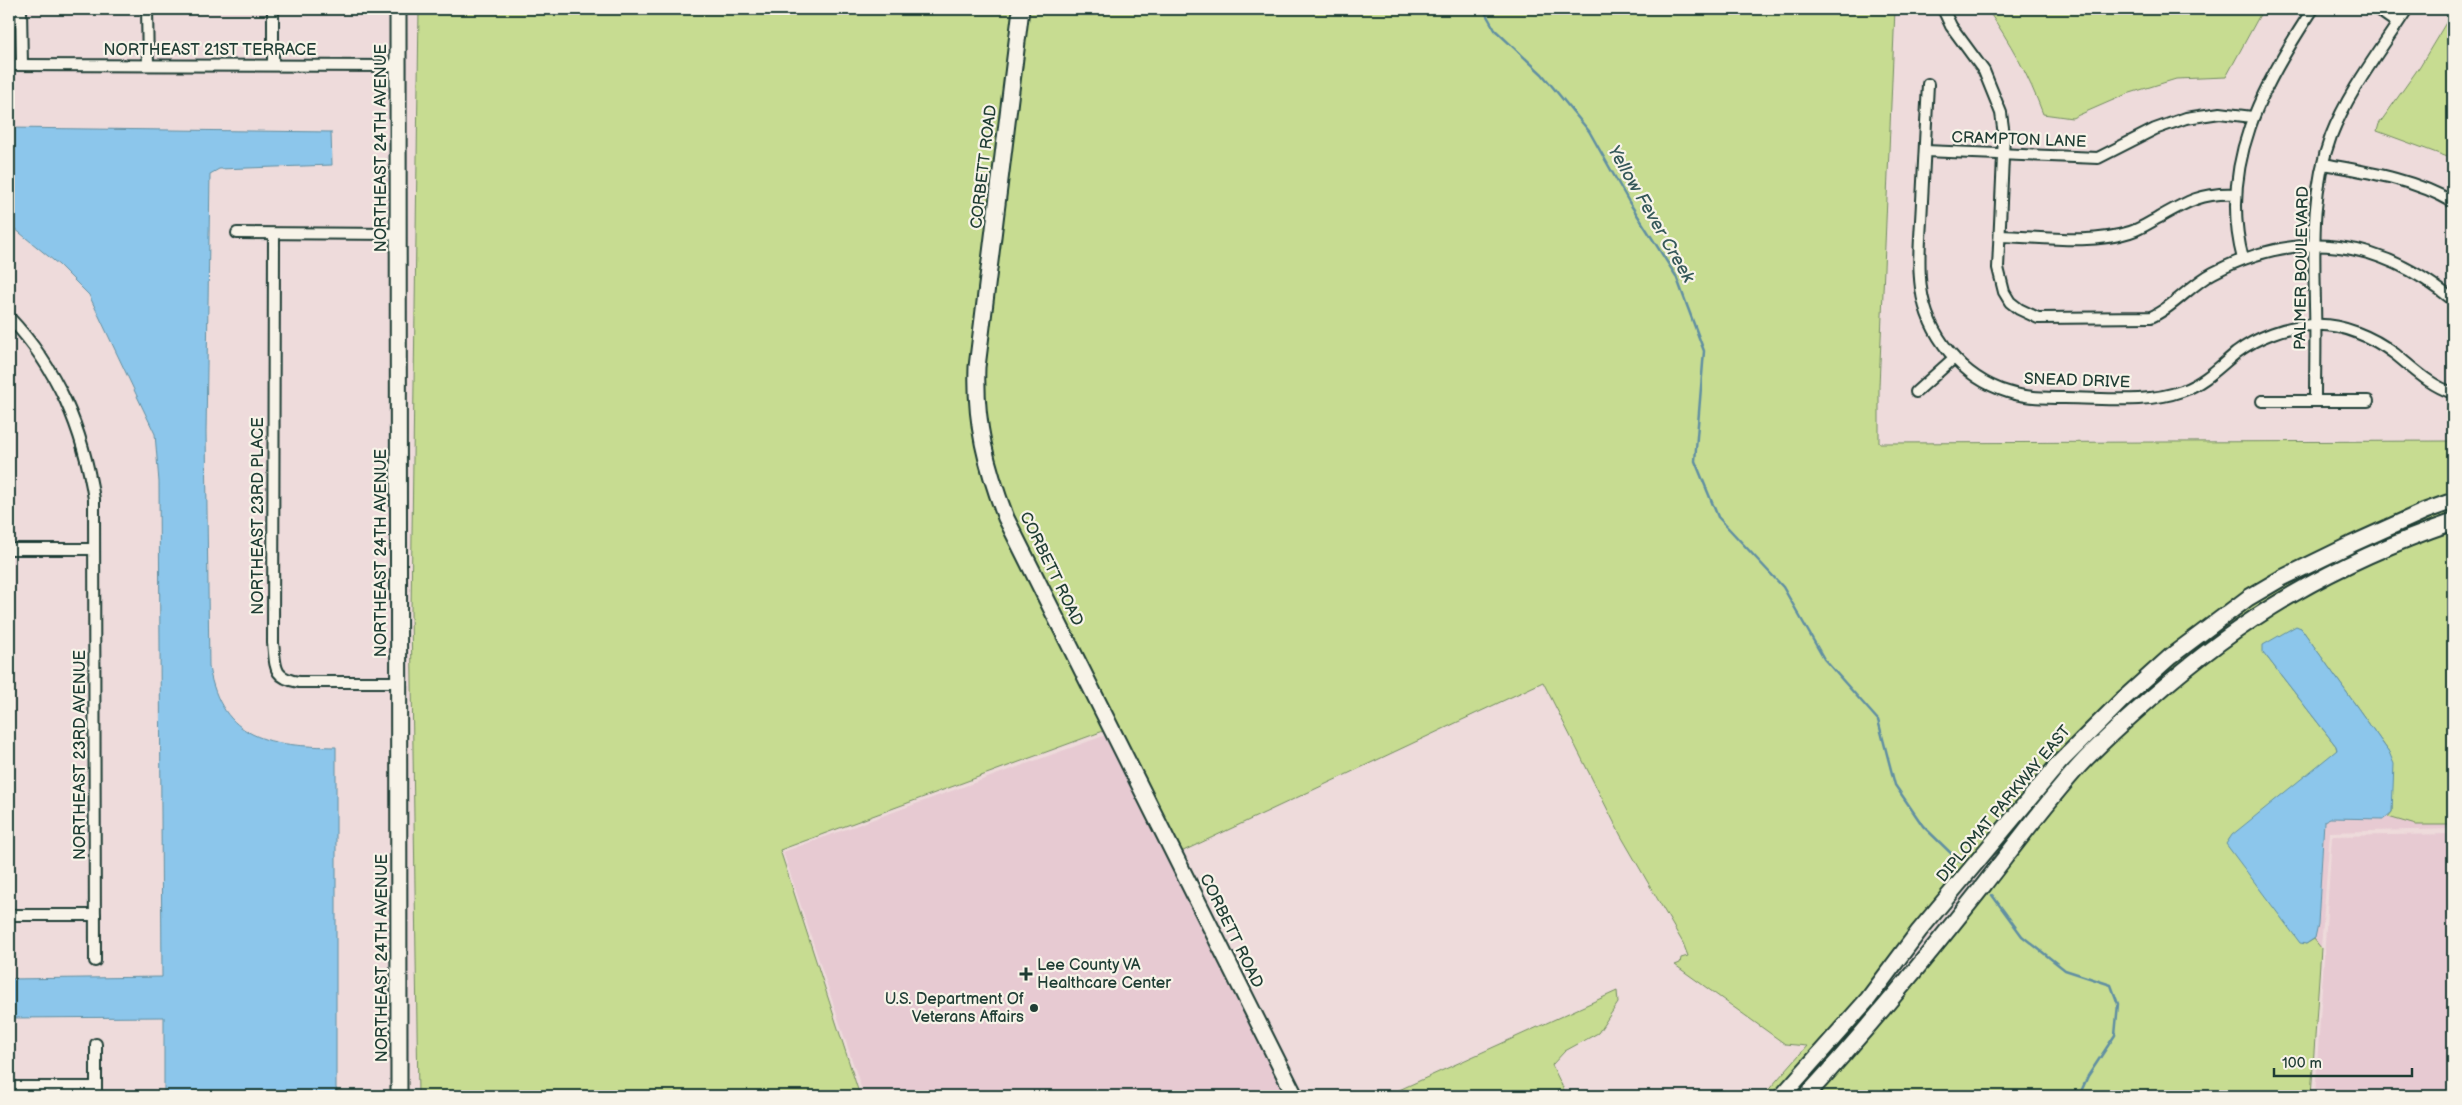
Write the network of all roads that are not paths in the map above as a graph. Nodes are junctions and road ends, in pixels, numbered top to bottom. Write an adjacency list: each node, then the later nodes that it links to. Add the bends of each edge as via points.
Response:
1 (21, 9): 12 (street)
2 (147, 9): 13 (street)
3 (273, 9): 14 (street)
4 (398, 9): 15 (street, NORTHEAST 24TH AVENUE)
5 (1021, 9): 56 (street, CORBETT ROAD, via 977,367 977,405 984,456 1006,518)
6 (1943, 9): 19 (street, via 1951,26 1990,81 2004,126)
7 (2312, 9): 17 (street, via 2272,73)
8 (2377, 9): 10 (street)
9 (2407, 9): 10 (street, PALMER BOULEVARD)
10 (2398, 23): 20 (street, PALMER BOULEVARD, via 2343,111)
11 (9, 65): 12 (street, NORTHEAST 21ST TERRACE)
12 (22, 65): 13 (street, NORTHEAST 21ST TERRACE)
13 (148, 65): 14 (street, NORTHEAST 21ST TERRACE)
14 (273, 65): 15 (street, NORTHEAST 21ST TERRACE)
15 (398, 66): 25 (street, NORTHEAST 24TH AVENUE)
16 (1928, 84): 18 (street, SNEAD DRIVE)
17 (2252, 117): 19 (street, CRAMPTON LANE, via 2220,113 2186,118 2098,158); 21 (street)
18 (1925, 151): 19 (street, CRAMPTON LANE); 32 (street, SNEAD DRIVE, via 1921,289 1934,330)
19 (2004, 155): 26 (street)
20 (2323, 164): 22 (street, via 2401,180); 27 (street, PALMER BOULEVARD, via 2316,202)
21 (2236, 194): 26 (street, via 2197,197 2142,228 2114,237); 28 (street, via 2236,228)
22 (2453, 202)
23 (237, 233): 24 (street)
24 (274, 234): 25 (street); 44 (street, NORTHEAST 23RD PLACE, via 274,642 277,672 285,680 299,682)
25 (399, 234): 44 (street, NORTHEAST 24TH AVENUE)
26 (2000, 236): 28 (street, via 1998,268 2004,292 2019,310 2038,318 2151,317 2162,312 2203,278)
27 (2315, 245): 28 (street, via 2271,251); 29 (street, via 2389,260 2422,276); 31 (street, PALMER BOULEVARD)
28 (2243, 259)
29 (2453, 300)
30 (9, 317): 41 (street, NORTHEAST 23RD AVENUE, via 49,368 76,422 94,499)
31 (2316, 324): 32 (street, SNEAD DRIVE, via 2266,336 2244,348 2194,386 2171,395 2148,398 2018,395 1978,378); 34 (street, SNEAD DRIVE, via 2350,331 2379,343 2428,381); 35 (street, PALMER BOULEVARD)
32 (1954, 358): 33 (street)
33 (1916, 392)
34 (2453, 392)
35 (2315, 400): 36 (street); 37 (street)
36 (2262, 401)
37 (2368, 401)
38 (2453, 500): 42 (street, DIPLOMAT PARKWAY EAST)
39 (2453, 522): 43 (street, DIPLOMAT PARKWAY EAST, via 2384,548)
40 (9, 549): 41 (street)
41 (93, 549): 48 (street, NORTHEAST 23RD AVENUE)
42 (2298, 570): 43 (street); 45 (street, DIPLOMAT PARKWAY EAST, via 2216,620)
43 (2306, 586): 46 (street, DIPLOMAT PARKWAY EAST, via 2263,610 2199,656)
44 (399, 682): 55 (street, NORTHEAST 24TH AVENUE)
45 (2092, 728): 46 (street); 51 (street, DIPLOMAT PARKWAY EAST, via 2025,803)
46 (2104, 740): 52 (street, DIPLOMAT PARKWAY EAST, via 2062,786)
47 (9, 915): 48 (street)
48 (95, 915): 49 (street, NORTHEAST 23RD AVENUE)
49 (95, 961)
50 (96, 1044): 54 (street)
51 (1827, 1048): 52 (street); 57 (street, DIPLOMAT PARKWAY EAST)
52 (1840, 1058): 58 (street, DIPLOMAT PARKWAY EAST)
53 (9, 1087): 54 (street)
54 (96, 1092)
55 (399, 1096)
56 (1295, 1096)
57 (1782, 1096)
58 (1806, 1096)

